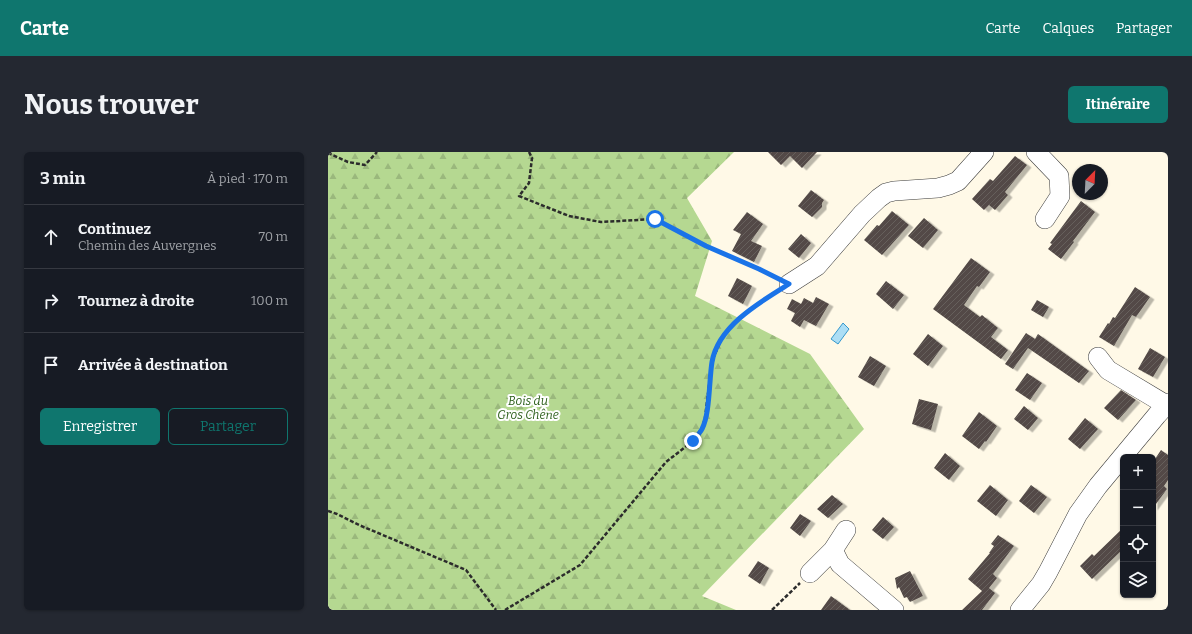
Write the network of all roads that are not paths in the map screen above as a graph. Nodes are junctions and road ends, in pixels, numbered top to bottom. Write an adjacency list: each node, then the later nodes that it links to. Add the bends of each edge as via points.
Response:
1 (984, 152): 4 (street, via 958,181 949,185 886,193 862,214 817,266)
2 (1036, 152): 3 (street, via 1059,176 1060,196)
3 (1044, 219)
4 (789, 284)
5 (1098, 357): 6 (street, via 1108,370)
6 (1167, 404): 11 (street, via 1098,486 1078,514 1041,584)
7 (846, 530): 8 (street)
8 (833, 550): 9 (street); 10 (street, via 840,564)
9 (810, 573)
10 (894, 610)
11 (1020, 610)

